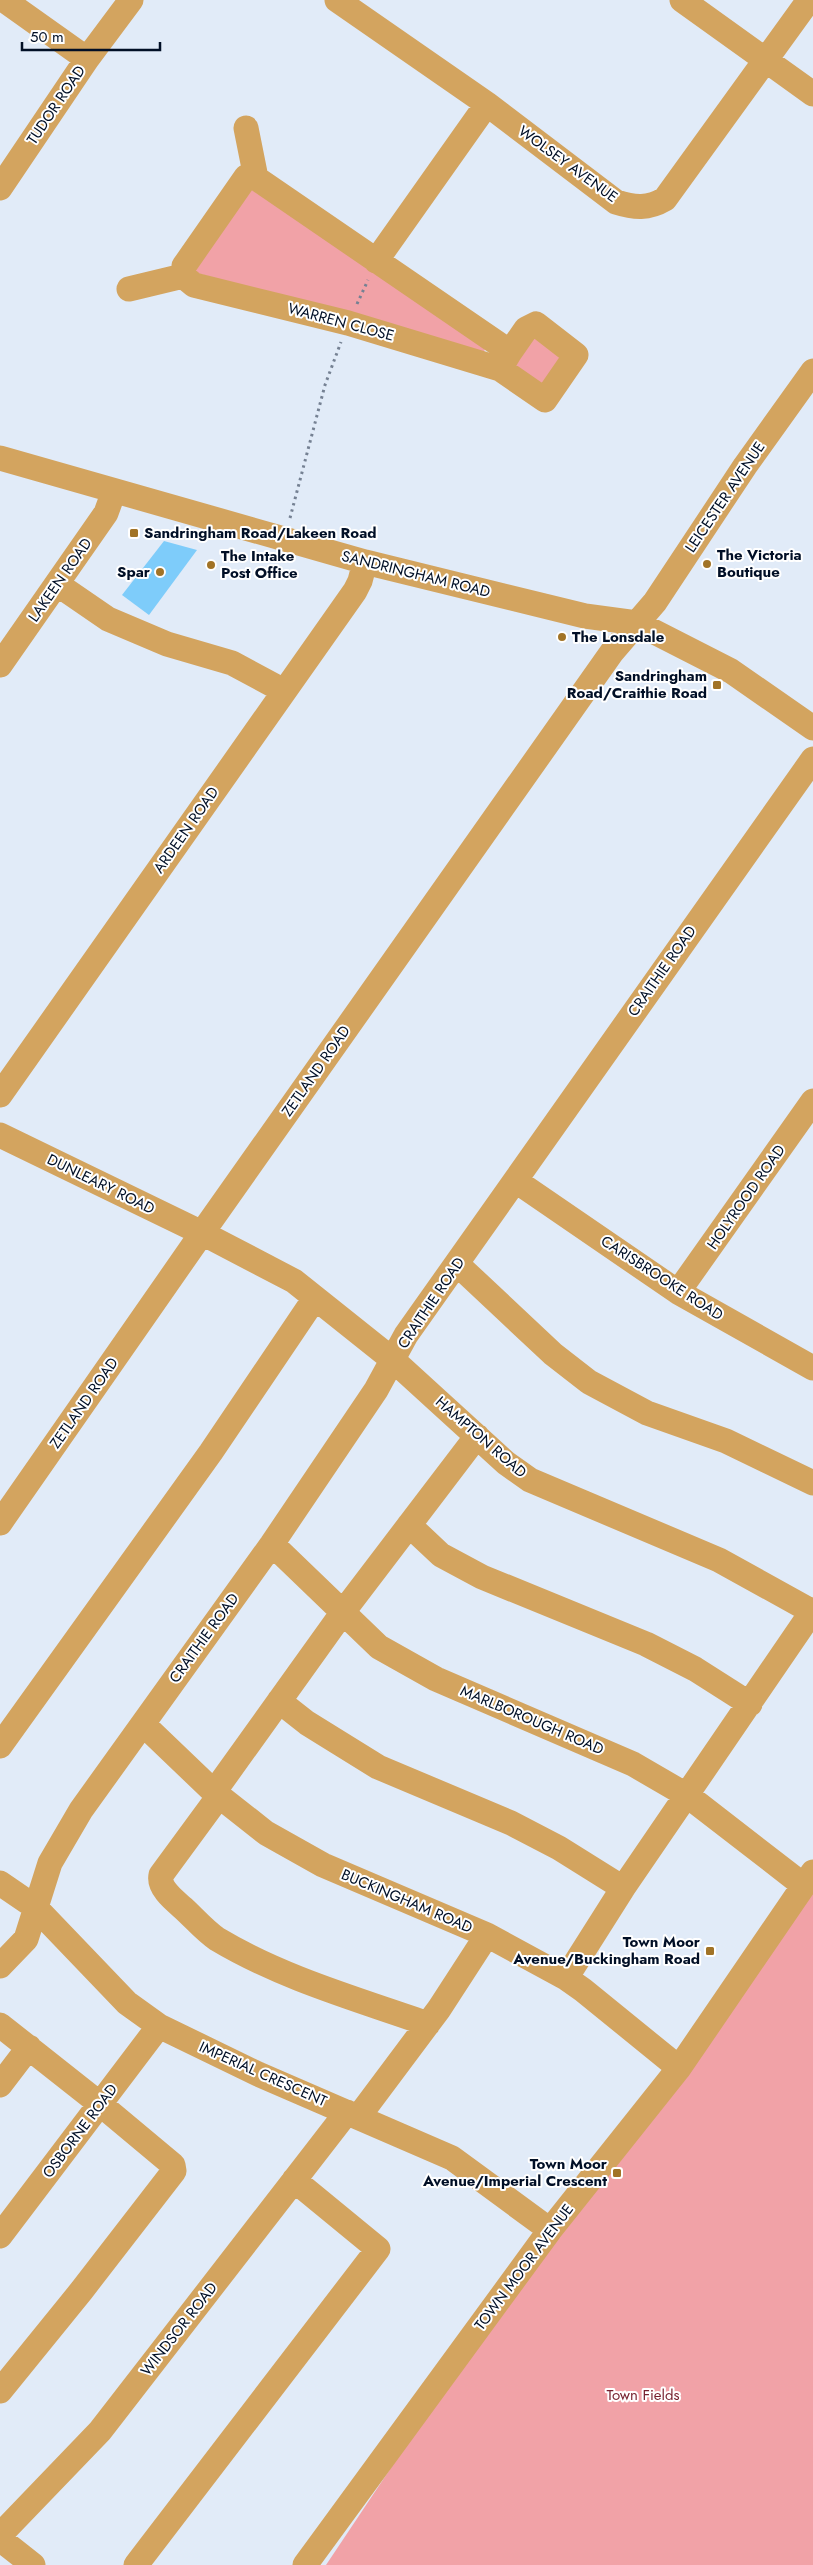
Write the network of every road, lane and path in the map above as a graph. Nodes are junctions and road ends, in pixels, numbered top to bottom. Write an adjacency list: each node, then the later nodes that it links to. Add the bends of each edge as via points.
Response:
1 (4, 0): 6 (street)
2 (131, 0): 6 (street, TUDOR ROAD)
3 (337, 0): 9 (street, WOLSEY AVENUE)
4 (682, 0): 7 (street)
5 (809, 0): 7 (street, WOLSEY AVENUE)
6 (87, 59): 12 (street, TUDOR ROAD)
7 (766, 60): 8 (street); 9 (street, WOLSEY AVENUE, via 665,199 653,206 635,208 616,202)
8 (813, 94)
9 (487, 104): 13 (street)
10 (246, 128): 11 (street)
11 (256, 178): 13 (street, WARREN CLOSE); 14 (street, via 246,177 239,185 184,266)
12 (0, 188)
13 (376, 261): 16 (path); 16 (street, WARREN CLOSE, via 505,360)
14 (183, 276): 15 (street); 16 (street, WARREN CLOSE, via 194,285)
15 (129, 289)
16 (348, 323): 20 (path, via 325,385)
17 (813, 371): 23 (street, LEICESTER AVENUE, via 655,602)
18 (0, 458): 19 (street, SANDRINGHAM ROAD)
19 (114, 491): 20 (street, SANDRINGHAM ROAD); 22 (street, LAKEEN ROAD, via 106,513)
20 (285, 539): 21 (street, SANDRINGHAM ROAD)
21 (365, 562): 23 (street, SANDRINGHAM ROAD, via 586,616); 25 (street, ARDEEN ROAD, via 355,591)
22 (57, 584): 24 (street, LAKEEN ROAD); 25 (street, via 108,619 155,640 245,669)
23 (637, 623): 26 (street, SANDRINGHAM ROAD, via 731,670); 32 (street, ZETLAND ROAD, via 612,652)
24 (0, 665)
25 (284, 691): 28 (street, ARDEEN ROAD)
26 (813, 728)
27 (813, 759): 31 (street, CRAITHIE ROAD)
28 (0, 1095)
29 (813, 1101): 34 (street, HOLYROOD ROAD)
30 (0, 1135): 32 (street, DUNLEARY ROAD)
31 (516, 1181): 33 (street, CRAITHIE ROAD); 34 (street, CARISBROOKE ROAD)
32 (202, 1233): 35 (street, HAMPTON ROAD, via 294,1281); 40 (street, ZETLAND ROAD)
33 (456, 1264): 36 (street, CRAITHIE ROAD, via 406,1335); 39 (street, via 553,1354 589,1382 647,1413 726,1441)
34 (678, 1292): 37 (street, CARISBROOKE ROAD)
35 (315, 1298): 36 (street, HAMPTON ROAD); 48 (street, via 211,1452)
36 (393, 1360): 38 (street, HAMPTON ROAD); 42 (street, CRAITHIE ROAD)
37 (813, 1368)
38 (477, 1436): 41 (street); 43 (street, HAMPTON ROAD, via 530,1480 719,1560)
39 (813, 1483)
40 (0, 1524)
41 (409, 1525): 44 (street); 46 (street, via 441,1555 517,1593 646,1644 695,1669)
42 (272, 1544): 44 (street, MARLBOROUGH ROAD); 47 (street, CRAITHIE ROAD)
43 (813, 1611): 46 (street)
44 (343, 1612): 45 (street); 50 (street, MARLBOROUGH ROAD, via 379,1647 436,1679 633,1764)
45 (279, 1701): 49 (street); 53 (street, via 307,1723 378,1767 512,1823)
46 (750, 1704): 50 (street)
47 (143, 1724): 49 (street, BUCKINGHAM ROAD); 54 (street, CRAITHIE ROAD, via 81,1810 54,1855)
48 (0, 1746)
49 (216, 1794): 55 (street, BUCKINGHAM ROAD, via 266,1833 323,1865); 58 (street, via 161,1876 162,1884 171,1897 216,1938 266,1963 304,1981)
50 (688, 1796): 51 (street, MARLBOROUGH ROAD); 53 (street)
51 (808, 1878): 62 (street, TOWN MOOR AVENUE)
52 (0, 1883): 54 (street, IMPERIAL CRESCENT)
53 (624, 1888): 57 (street)
54 (35, 1907): 56 (street, CRAITHIE ROAD, via 26,1939); 60 (street, IMPERIAL CRESCENT, via 127,2003)
55 (487, 1935): 57 (street, BUCKINGHAM ROAD); 58 (street, WINDSOR ROAD)
56 (0, 1966)
57 (566, 1978): 62 (street, BUCKINGHAM ROAD)
58 (428, 2024): 65 (street, WINDSOR ROAD)
59 (0, 2025): 61 (street)
60 (159, 2026): 64 (street, OSBORNE ROAD); 65 (street, IMPERIAL CRESCENT, via 258,2074)
61 (29, 2047): 63 (street); 64 (street)
62 (679, 2068): 67 (street, TOWN MOOR AVENUE)
63 (0, 2085)
64 (100, 2104): 68 (street, OSBORNE ROAD); 69 (street, via 173,2165 174,2171)
65 (353, 2114): 66 (street, WINDSOR ROAD); 67 (street, IMPERIAL CRESCENT, via 452,2158)
66 (294, 2180): 70 (street, WINDSOR ROAD, via 100,2431); 72 (street, via 378,2249)
67 (550, 2230): 73 (street, TOWN MOOR AVENUE)
68 (0, 2236)
69 (0, 2391)
70 (0, 2537): 71 (street)
71 (32, 2565)
72 (136, 2565)
73 (305, 2565)

